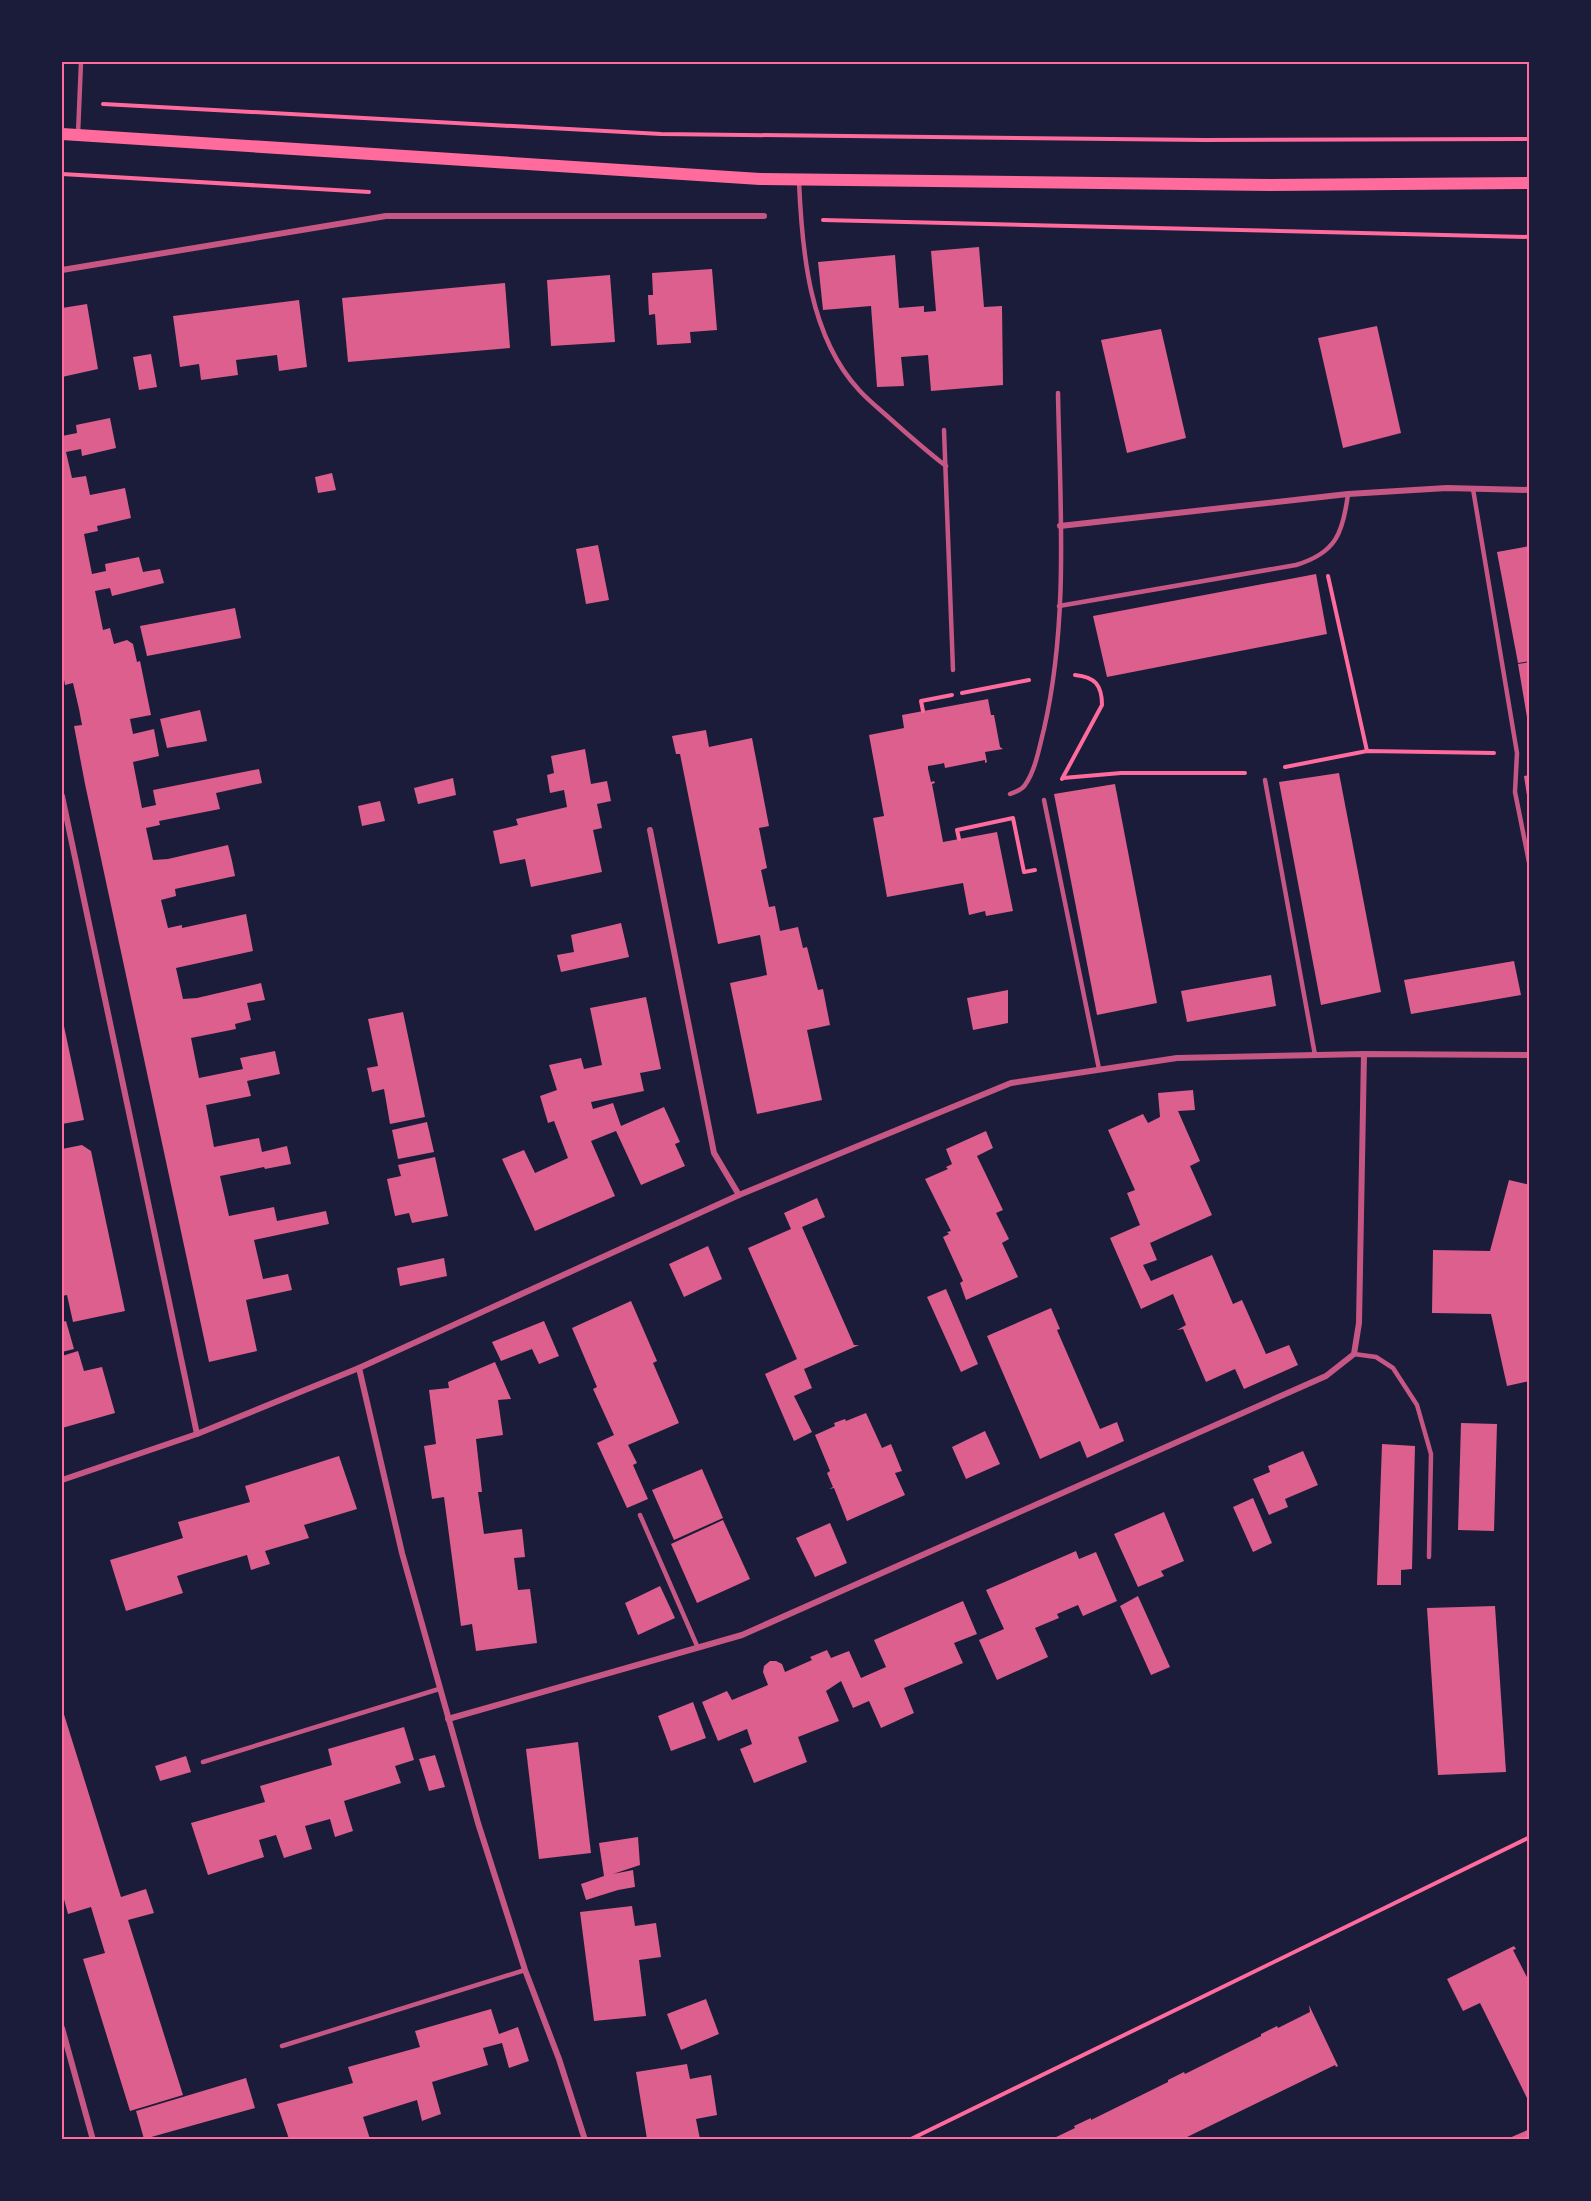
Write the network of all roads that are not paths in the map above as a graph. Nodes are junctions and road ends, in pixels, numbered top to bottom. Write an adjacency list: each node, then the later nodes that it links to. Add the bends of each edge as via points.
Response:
1 (81, 62): 3 (lane)
2 (62, 134): 3 (main road)
3 (78, 134): 4 (main road)
4 (799, 179): 5 (main road, via 1270,185); 10 (lane, via 807,274 835,355 858,390)
5 (1530, 183)
6 (764, 216): 7 (street, via 386,216)
7 (62, 270)
8 (1059, 393): 14 (lane)
9 (944, 430): 10 (lane)
10 (946, 466): 16 (lane)
11 (1473, 489): 12 (street); 13 (street); 22 (lane, via 1517,753 1515,792)
12 (1530, 490)
13 (1348, 494): 14 (street); 15 (lane, via 1338,537 1313,560)
14 (1060, 526): 15 (lane)
15 (1059, 606): 18 (lane, via 1049,704 1034,768 1024,787)
16 (953, 670)
17 (1265, 780): 24 (lane)
18 (1010, 794)
19 (62, 796): 30 (street)
20 (1044, 800): 26 (lane)
21 (650, 830): 27 (street, via 714,1154)
22 (1530, 867)
23 (1365, 1054): 24 (street); 25 (street); 28 (street, via 1359,1323)
24 (1315, 1055): 26 (street, via 1177,1058)
25 (1530, 1055)
26 (1099, 1069): 27 (street, via 1011,1083)
27 (739, 1195): 29 (street)
28 (1354, 1354): 33 (lane, via 1376,1357 1393,1368 1416,1406 1431,1454); 34 (street, via 1326,1376 742,1635)
29 (359, 1368): 30 (street); 35 (street, via 402,1553)
30 (197, 1434): 31 (street)
31 (62, 1480)
32 (640, 1515): 34 (lane)
33 (1429, 1557)
34 (698, 1648): 36 (street)
35 (439, 1689): 36 (street); 37 (lane)
36 (448, 1719): 38 (street)
37 (203, 1762)
38 (525, 1970): 40 (lane); 42 (street)
39 (62, 2028): 41 (street)
40 (282, 2046)
41 (93, 2139)
42 (585, 2139)

